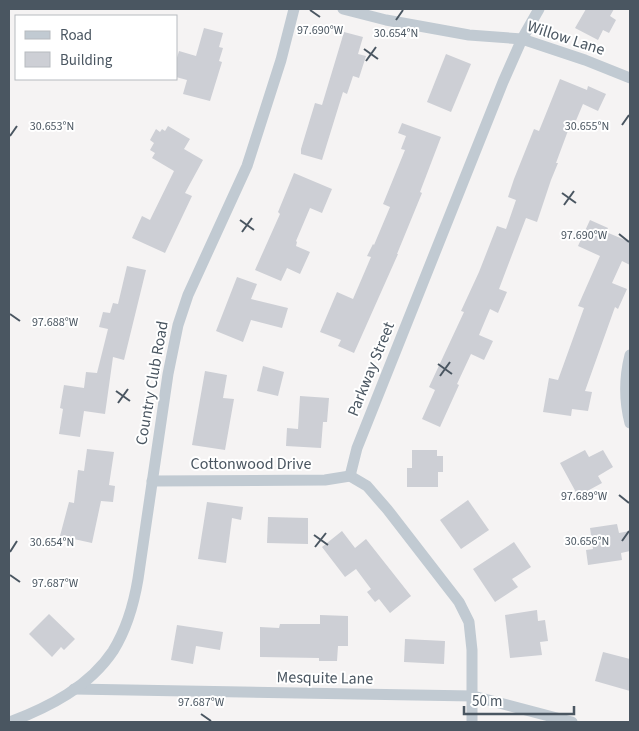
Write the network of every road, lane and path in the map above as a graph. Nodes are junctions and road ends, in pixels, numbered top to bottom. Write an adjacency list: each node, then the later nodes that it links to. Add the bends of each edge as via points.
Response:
1 (294, 9): 9 (street, Country Club Road, via 248,166 188,295 178,325)
2 (343, 9): 4 (street, Willow Lane, via 469,35)
3 (539, 9): 4 (street, Parkway Street)
4 (522, 39): 5 (street, Willow Lane); 8 (street, Parkway Street, via 357,448)
5 (630, 78)
6 (630, 355): 7 (street, via 625,382)
7 (630, 423)
8 (350, 476): 9 (street, Cottonwood Drive, via 325,480); 11 (street, via 367,486 459,602 469,622)
9 (152, 481): 10 (street, Country Club Road, via 136,591 124,628 113,651 92,675)
10 (74, 689): 11 (street, Mesquite Lane); 12 (street, Country Club Road, via 59,700)
11 (473, 696): 13 (street); 14 (street, Mesquite Lane)
12 (10, 722)
13 (472, 722)
14 (572, 722)

